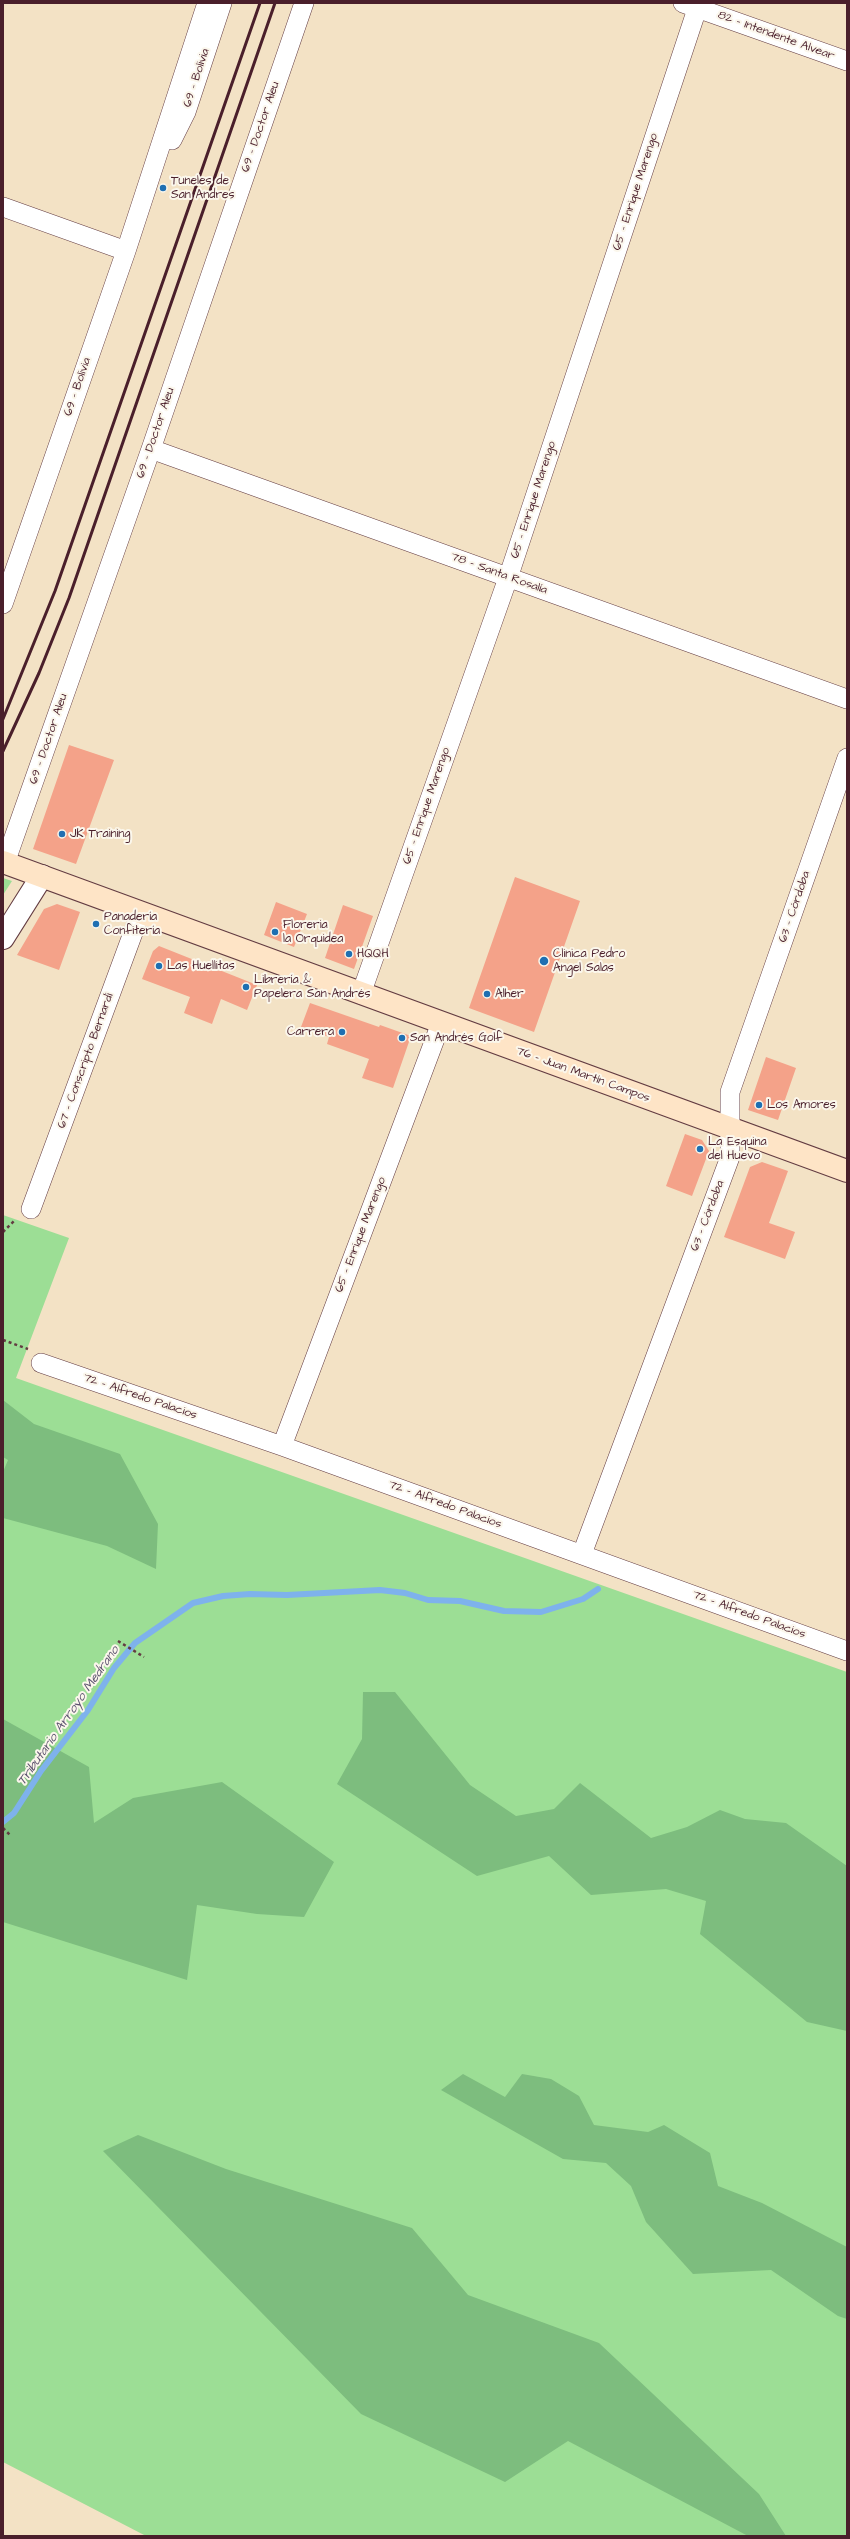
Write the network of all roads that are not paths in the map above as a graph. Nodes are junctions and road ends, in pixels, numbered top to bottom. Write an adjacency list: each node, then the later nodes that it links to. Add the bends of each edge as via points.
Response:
1 (207, 3): 6 (street, 69 - Bolivia)
2 (222, 3): 6 (street, 69 - Bolivia, via 186,112 177,133)
3 (304, 3): 9 (street, 69 - Doctor Aleu)
4 (693, 5): 5 (street, 82 - Intendente Alvear); 10 (street, 65 - Enrique Marengo)
5 (847, 61)
6 (152, 169): 8 (street, 69 - Bolivia)
7 (3, 207): 8 (street)
8 (126, 251): 11 (street, 69 - Bolivia)
9 (151, 449): 10 (street, 78 - Santa Rosalía); 14 (street, 69 - Doctor Aleu)
10 (508, 578): 12 (street, 78 - Santa Rosalía); 18 (street, 65 - Enrique Marengo)
11 (3, 604)
12 (847, 699)
13 (847, 758): 20 (street, 63 - Córdoba, via 730,1092)
14 (4, 862): 15 (main road, 76 - Juan Martín Campos)
15 (42, 876): 16 (main road, 76 - Juan Martín Campos); 17 (street)
16 (140, 914): 18 (main road, 76 - Juan Martín Campos); 22 (street, 67 - Conscripto Bernardi)
17 (3, 938)
18 (361, 994): 19 (main road, 76 - Juan Martín Campos)
19 (441, 1023): 20 (main road, 76 - Juan Martín Campos); 24 (street, 65 - Enrique Marengo)
20 (729, 1128): 21 (main road, 76 - Juan Martín Campos); 25 (street, 63 - Córdoba, via 730,1157)
21 (847, 1171)
22 (31, 1209)
23 (41, 1363): 24 (street, 72 - Alfredo Palacios)
24 (282, 1446): 25 (street, 72 - Alfredo Palacios)
25 (582, 1554): 26 (street, 72 - Alfredo Palacios)
26 (847, 1651)

